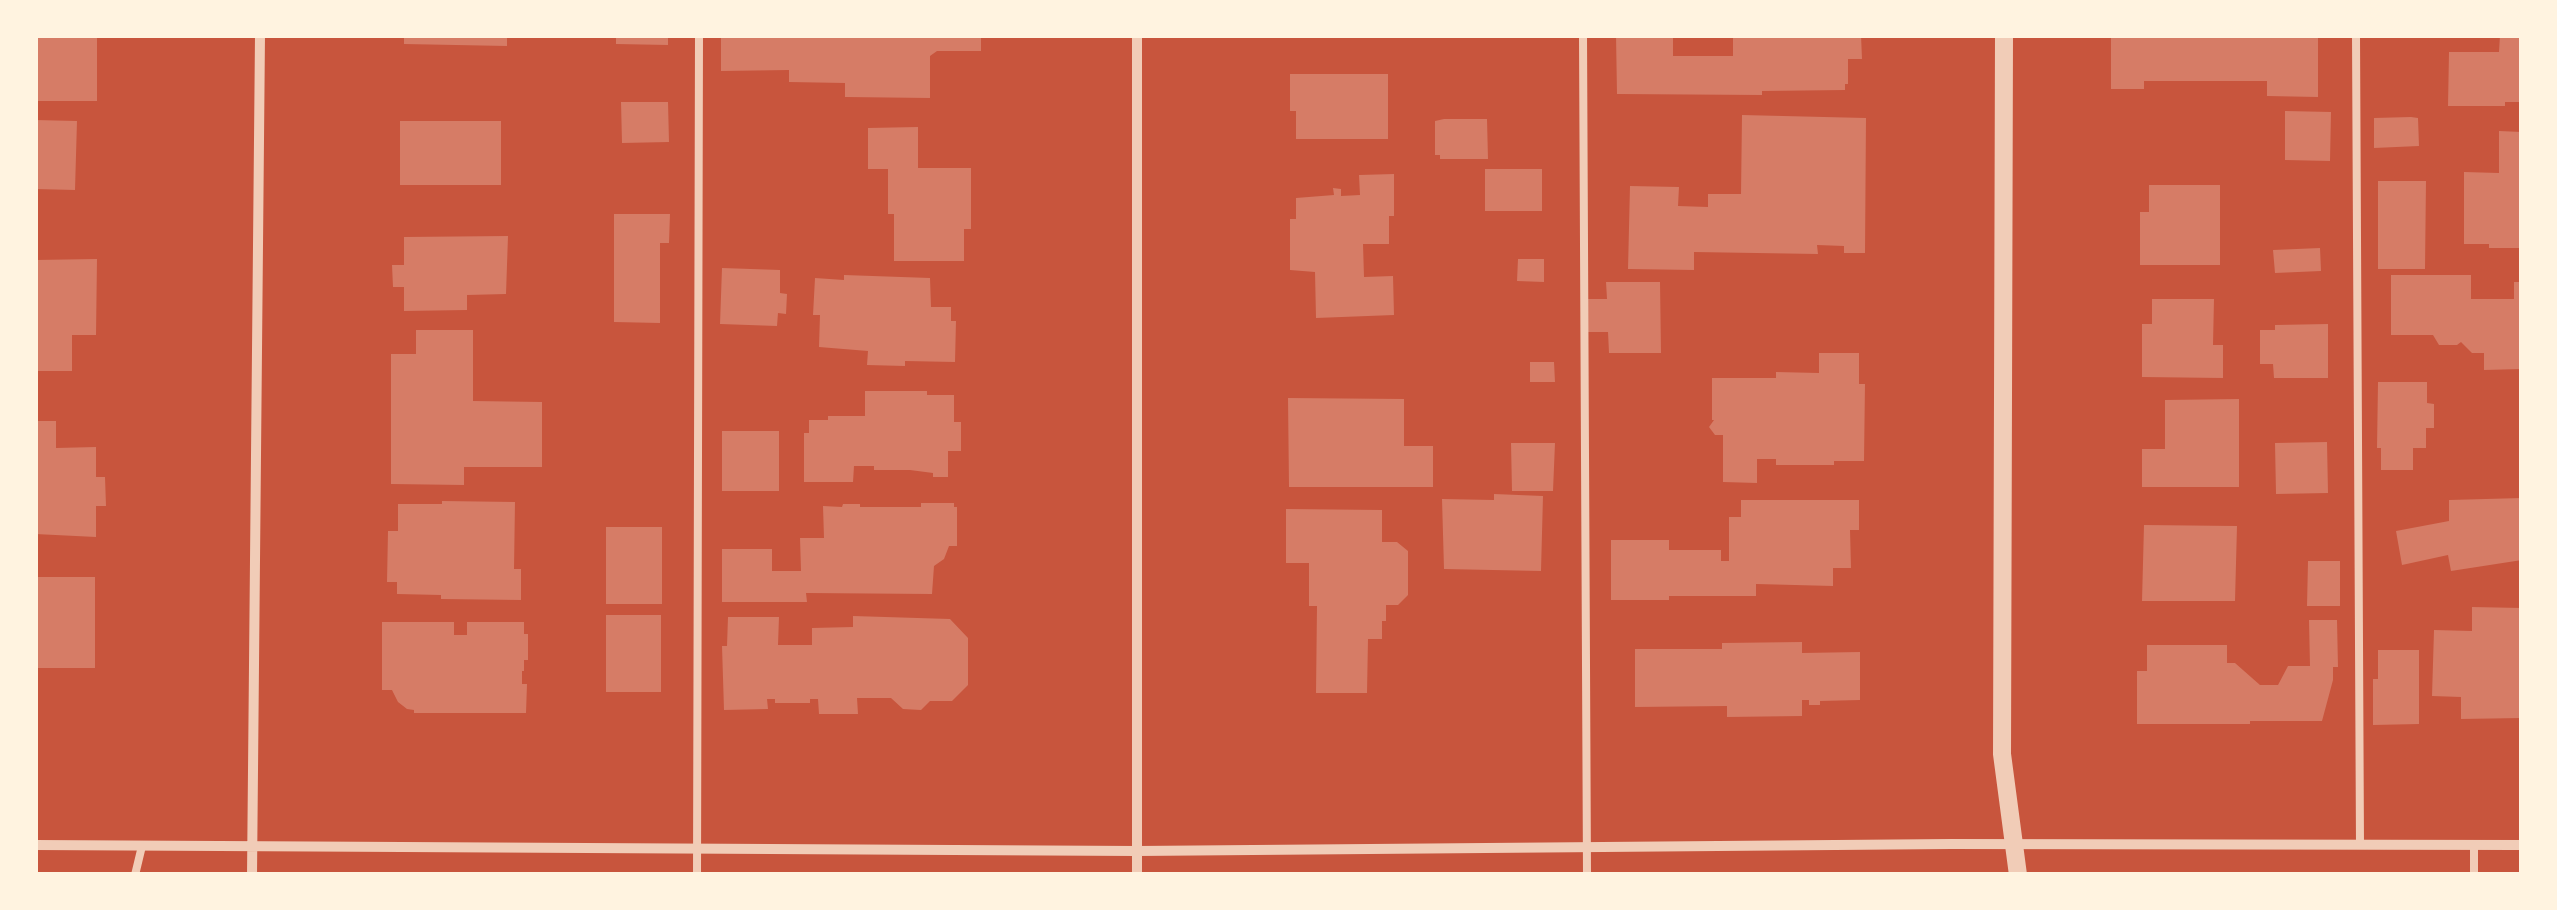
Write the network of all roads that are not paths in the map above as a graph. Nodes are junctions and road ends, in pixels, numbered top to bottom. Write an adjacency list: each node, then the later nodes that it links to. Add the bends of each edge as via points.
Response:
1 (260, 35): 13 (street)
2 (698, 35): 15 (lane)
3 (1137, 35): 16 (street)
4 (1583, 35): 14 (lane)
5 (2004, 35): 7 (street, via 2002,754)
6 (2356, 35): 9 (lane)
7 (2012, 844): 9 (street); 14 (street); 22 (street)
8 (35, 845): 12 (street)
9 (2360, 845): 10 (street)
10 (2474, 845): 11 (street); 23 (lane)
11 (2522, 845)
12 (142, 846): 13 (street); 17 (lane)
13 (252, 847): 15 (street); 18 (street)
14 (1587, 847): 16 (street); 21 (lane)
15 (697, 848): 16 (street); 19 (lane)
16 (1137, 851): 20 (street)
17 (135, 875)
18 (252, 875)
19 (697, 875)
20 (1137, 875)
21 (1587, 875)
22 (2018, 875)
23 (2474, 875)

